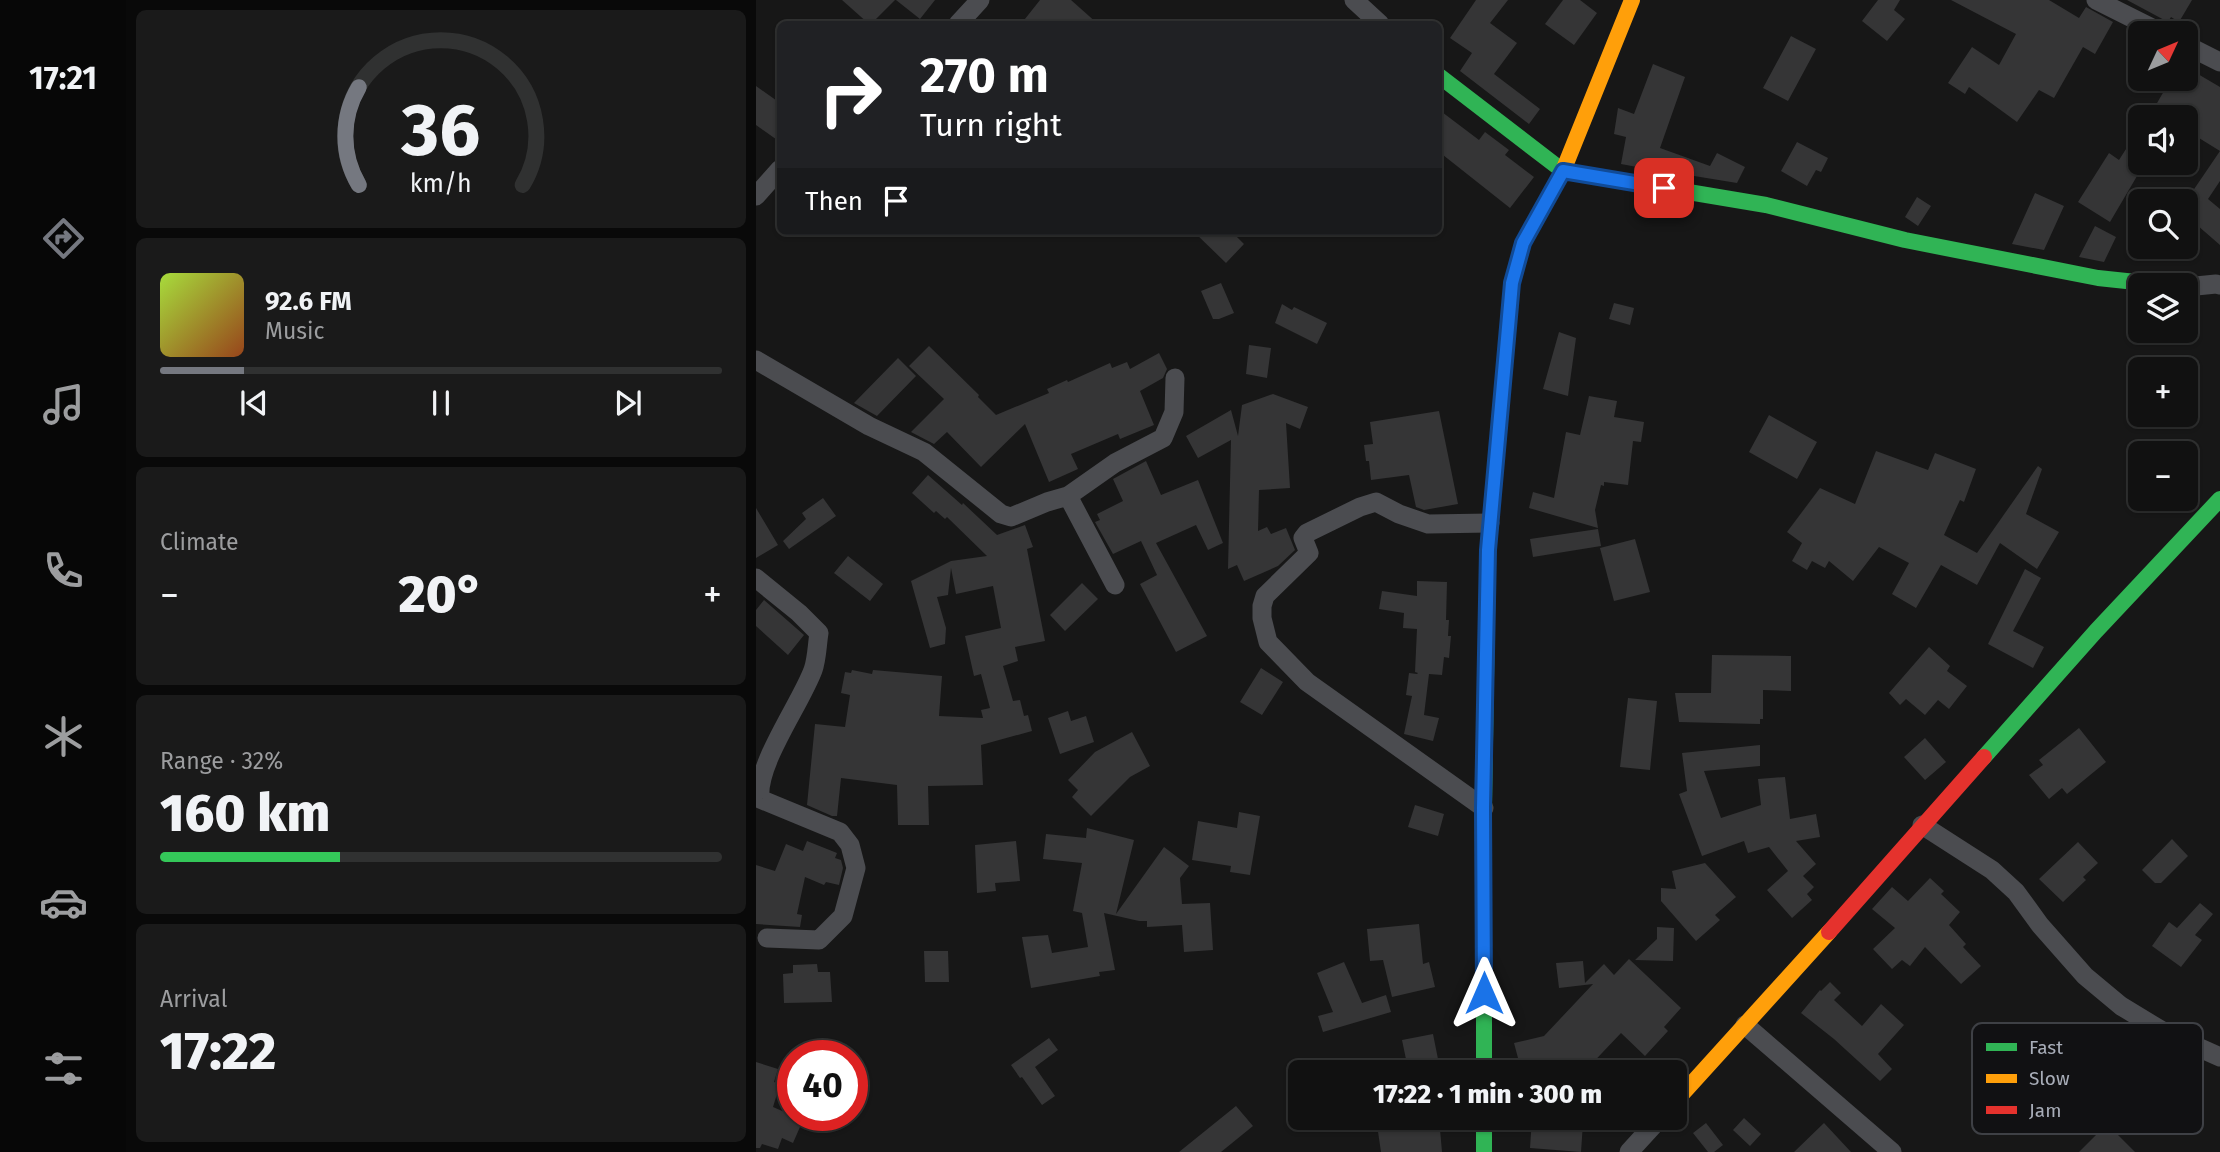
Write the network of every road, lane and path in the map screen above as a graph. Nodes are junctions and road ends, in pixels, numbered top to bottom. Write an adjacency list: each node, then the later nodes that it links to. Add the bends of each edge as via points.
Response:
1 (980, 0): 5 (street)
2 (1354, 0): 6 (street)
3 (1632, 0): 11 (street)
4 (2096, 0): 7 (street)
5 (961, 21)
6 (1377, 21)
7 (2138, 21)
8 (2198, 51): 9 (street)
9 (2220, 62)
10 (1442, 78): 11 (street)
11 (1563, 171): 14 (street, via 1766,205 1905,240); 21 (street, via 1523,243 1512,283)
12 (777, 172): 13 (street)
13 (756, 195)
14 (2128, 281)
15 (2198, 285): 16 (street)
16 (2220, 285)
17 (756, 360): 19 (street, via 869,426 924,452 1001,514 1012,517)
18 (1175, 378): 19 (street, via 1174,412 1163,438 1115,463)
19 (1068, 496): 23 (street)
20 (2220, 499): 25 (street)
21 (1490, 523): 24 (street); 24 (street, via 1428,524 1376,502 1360,507 1307,533 1303,538 1309,552 1265,596 1262,606 1268,642 1307,682)
22 (756, 578): 26 (street, via 819,633 814,668 765,769 760,799 840,832 850,845 856,868 843,916 819,940)
23 (1115, 584)
24 (1483, 808): 31 (street)
25 (1922, 825): 27 (street, via 1992,870 2016,892 2085,976); 28 (street)
26 (766, 939)
27 (2149, 1023)
28 (1745, 1025): 32 (street); 37 (street)
29 (2203, 1049): 30 (street)
30 (2220, 1056)
31 (1484, 1060)
32 (1687, 1089)
33 (1484, 1130): 35 (street)
34 (1649, 1130): 36 (street)
35 (1484, 1152)
36 (1629, 1152)
37 (1892, 1152)

